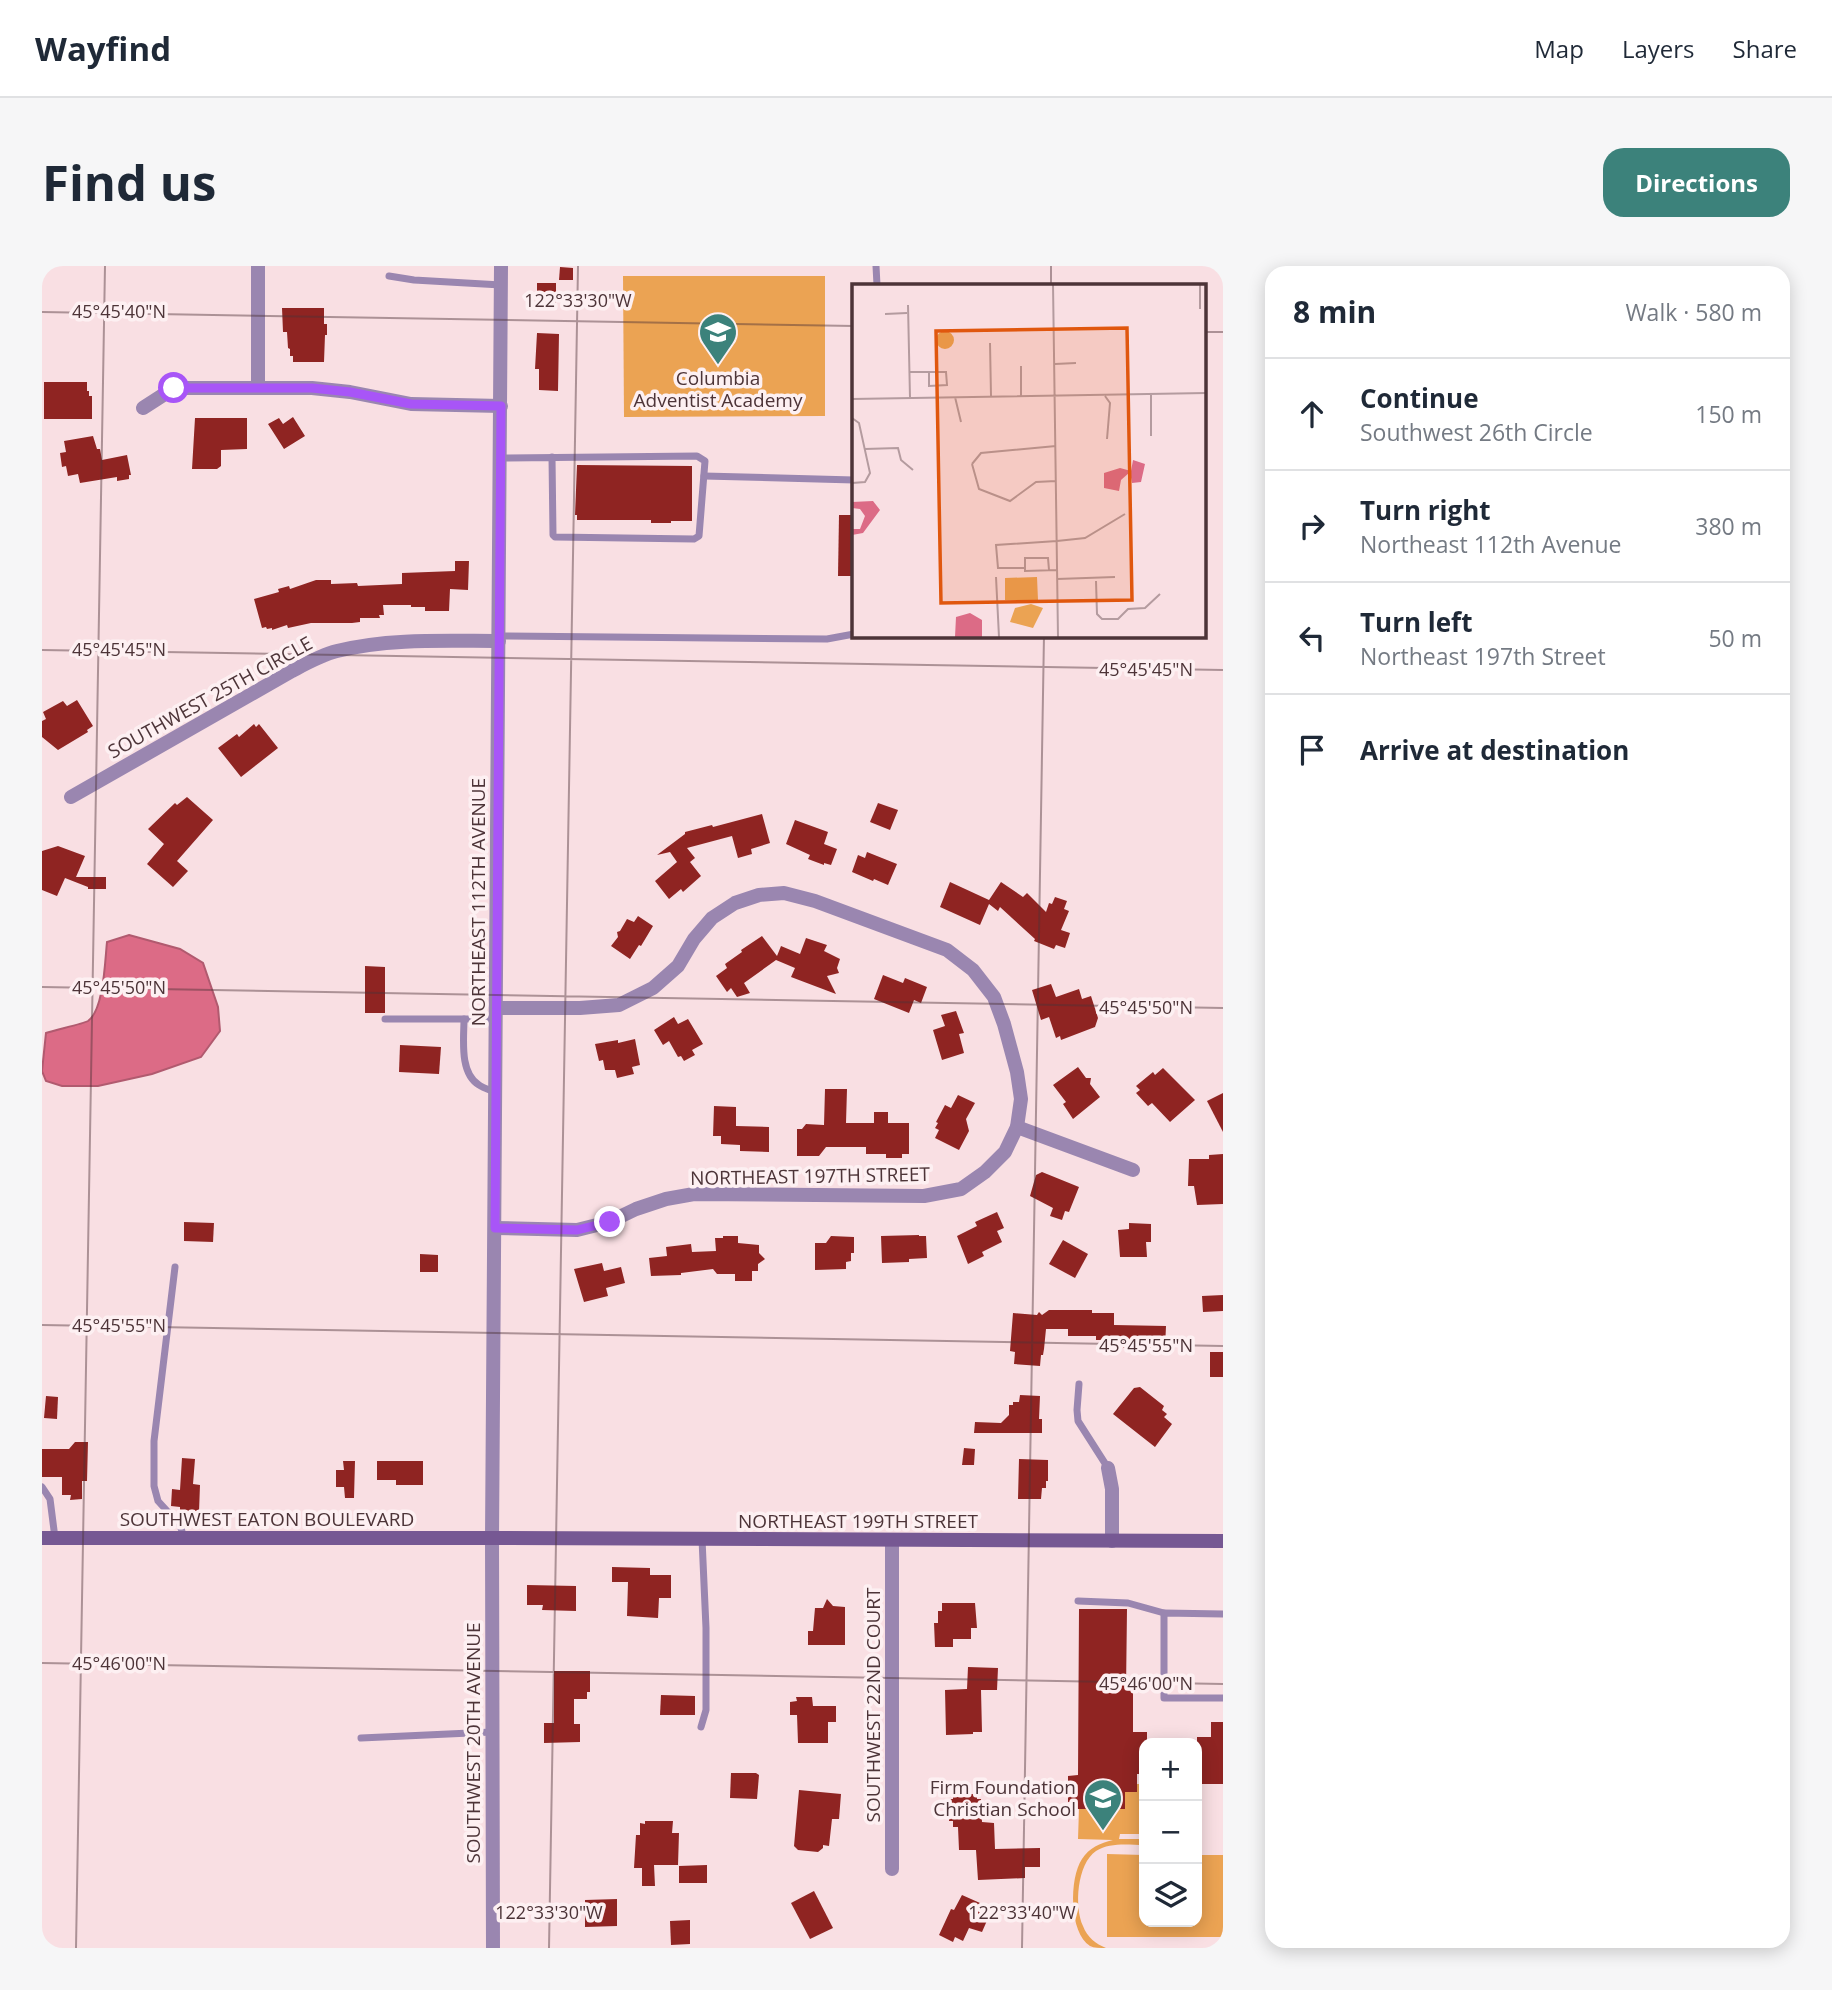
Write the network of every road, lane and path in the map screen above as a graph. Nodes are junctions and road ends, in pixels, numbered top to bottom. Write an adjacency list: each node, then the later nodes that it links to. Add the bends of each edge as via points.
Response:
1 (258, 266): 7 (street)
2 (501, 266): 6 (street, NORTHEAST 112TH AVENUE)
3 (876, 266): 5 (lane)
4 (389, 276): 6 (lane)
5 (877, 284)
6 (501, 285): 8 (street, NORTHEAST 112TH AVENUE)
7 (258, 388): 8 (street, via 332,390 411,404); 9 (street, via 174,388)
8 (501, 406): 11 (street, NORTHEAST 112TH AVENUE)
9 (143, 408)
10 (552, 457): 11 (lane); 12 (lane, via 697,456 705,461); 12 (lane, via 555,537 698,538)
11 (500, 458): 15 (street, NORTHEAST 112TH AVENUE)
12 (704, 476): 13 (lane)
13 (852, 480)
14 (852, 634): 15 (lane, via 827,639)
15 (499, 638): 16 (street, SOUTHWEST 25TH CIRCLE, via 401,643 323,656); 17 (street, NORTHEAST 112TH AVENUE)
16 (71, 797)
17 (496, 1013): 19 (lane); 20 (street, NORTHEAST 112TH AVENUE); 21 (street, via 619,1005 653,988 678,966 712,918 735,903 784,893 947,950 973,970 993,997 1004,1024 1021,1099)
18 (385, 1019): 19 (lane)
19 (464, 1019): 20 (lane, via 463,1056 470,1074 476,1084)
20 (495, 1092): 23 (street, NORTHEAST 112TH AVENUE)
21 (1017, 1127): 22 (street); 23 (street, NORTHEAST 197TH STREET, via 1005,1152 961,1189 924,1196 694,1194 577,1230)
22 (1133, 1170)
23 (495, 1228): 30 (street, NORTHEAST 112TH AVENUE)
24 (176, 1267): 29 (lane, via 154,1441 155,1486 158,1501 180,1525)
25 (1079, 1384): 26 (lane, via 1078,1421)
26 (1108, 1468): 33 (street)
27 (42, 1487): 28 (lane, via 50,1499)
28 (48, 1538): 29 (main road, SOUTHWEST EATON BOULEVARD)
29 (184, 1538): 30 (main road, SOUTHWEST EATON BOULEVARD)
30 (492, 1538): 31 (main road, NORTHEAST 199TH STREET); 40 (street, SOUTHWEST 20TH AVENUE)
31 (702, 1539): 32 (main road, NORTHEAST 199TH STREET); 39 (lane, via 706,1710)
32 (892, 1540): 33 (main road, NORTHEAST 199TH STREET); 42 (street, SOUTHWEST 22ND COURT)
33 (1112, 1541): 34 (main road, NORTHEAST 199TH STREET)
34 (1223, 1541)
35 (1078, 1601): 36 (lane, via 1128,1603)
36 (1164, 1614): 37 (lane); 38 (lane, via 1164,1698)
37 (1223, 1614)
38 (1223, 1698)
39 (701, 1727)
40 (492, 1732): 41 (lane); 43 (street, SOUTHWEST 20TH AVENUE)
41 (361, 1738)
42 (892, 1870)
43 (493, 1948)

